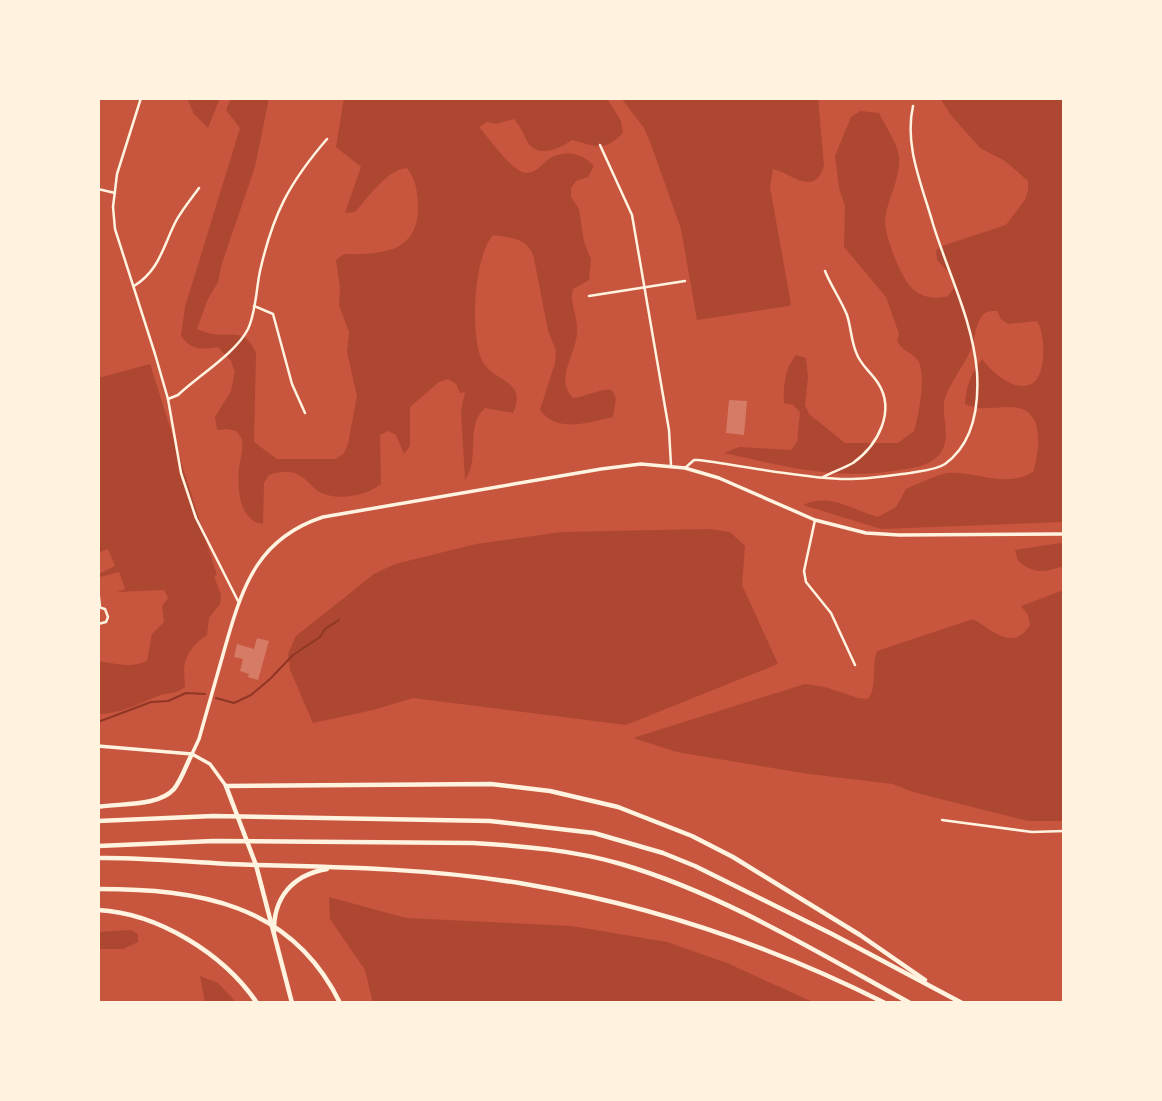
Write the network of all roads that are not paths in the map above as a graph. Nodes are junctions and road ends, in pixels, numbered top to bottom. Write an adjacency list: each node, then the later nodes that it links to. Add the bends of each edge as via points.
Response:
1 (141, 98): 7 (street)
2 (913, 106): 18 (street, via 912,149 973,346 977,374 973,424 960,451 943,466 860,479)
3 (327, 139): 13 (street, via 278,212)
4 (600, 145): 11 (street, via 629,205)
5 (199, 188): 10 (street, via 176,221 157,265)
6 (98, 189): 7 (street)
7 (115, 192): 10 (street, via 115,229)
8 (825, 271): 18 (street, via 846,312 856,352 878,383 886,415 867,450 851,464)
9 (685, 281): 11 (street)
10 (134, 286): 14 (street)
11 (644, 287): 12 (street); 16 (street)
12 (589, 296)
13 (254, 306): 14 (street, via 247,331 237,344 178,395); 15 (street, via 273,314)
14 (167, 399): 22 (street, via 181,473 196,518)
15 (305, 413)
16 (671, 465): 17 (street); 22 (street, via 612,467 323,517 288,533 270,549)
17 (685, 468): 18 (street, via 698,460); 19 (street)
18 (823, 477)
19 (815, 520): 20 (street, via 882,535); 25 (street, via 804,571 806,582 831,613)
20 (1064, 534)
21 (98, 588): 23 (street)
22 (238, 601): 27 (street)
23 (99, 607): 24 (street, via 108,617)
24 (98, 624)
25 (855, 665)
26 (98, 746): 27 (street)
27 (192, 754): 28 (street, via 210,764); 29 (highway, via 168,794 150,801)
28 (226, 786): 35 (highway); 40 (highway, via 491,784 550,791 618,807 733,857 860,935)
29 (98, 807)
30 (942, 820): 32 (street, via 1019,831)
31 (98, 821): 40 (highway, via 213,816 490,821 594,833 695,866)
32 (1064, 831)
33 (98, 846): 45 (highway, via 214,841 500,844 600,859 698,892)
34 (98, 858): 35 (highway)
35 (256, 865): 36 (highway); 39 (highway)
36 (334, 867): 39 (highway, via 312,871 287,888 274,919); 44 (highway, via 512,882 634,908 765,950)
37 (98, 889): 43 (highway, via 164,890 233,906 277,929 305,954)
38 (98, 910): 41 (highway, via 153,923 202,948 242,983)
39 (274, 933): 42 (highway)
40 (943, 993): 46 (highway)
41 (257, 1003)
42 (292, 1003)
43 (340, 1003)
44 (885, 1003)
45 (909, 1003)
46 (962, 1003)

